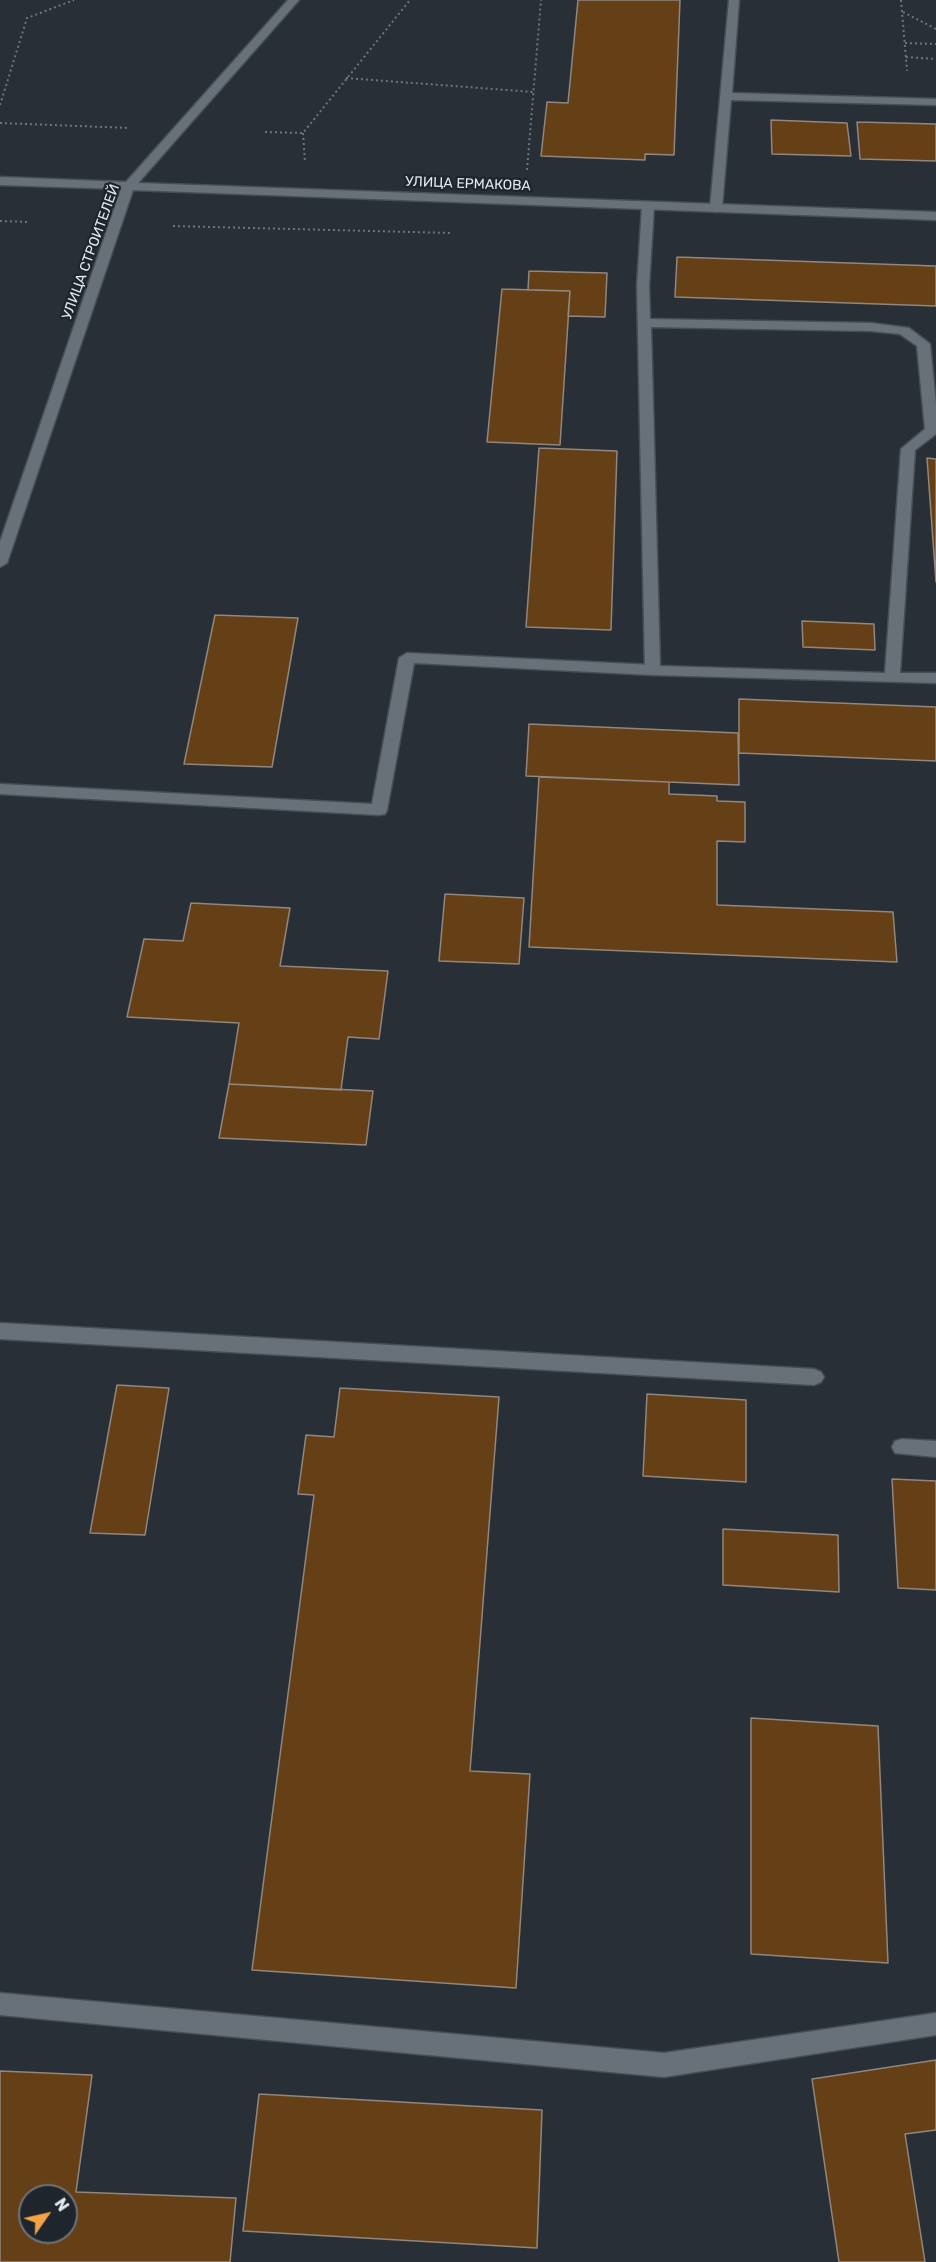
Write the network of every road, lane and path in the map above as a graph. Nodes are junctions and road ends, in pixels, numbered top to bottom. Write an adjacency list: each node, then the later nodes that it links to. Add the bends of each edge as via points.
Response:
1 (74, 0): 18 (path, via 27,18)
2 (294, 0): 24 (street, УЛИЦА СТРОИТЕЛЕЙ)
3 (410, 0): 13 (path)
4 (541, 0): 14 (path)
5 (734, 0): 15 (street)
6 (901, 0): 7 (path)
7 (902, 12): 8 (path); 9 (path)
8 (936, 29)
9 (905, 43): 10 (path); 11 (path)
10 (936, 44)
11 (906, 57): 12 (path); 16 (path)
12 (936, 59)
13 (346, 78): 14 (path); 21 (path, via 303,133)
14 (533, 92): 22 (path)
15 (725, 96): 16 (street); 26 (street)
16 (910, 102): 17 (street)
17 (936, 102)
18 (0, 105)
19 (0, 123): 20 (path)
20 (130, 128)
21 (265, 132)
22 (527, 171)
23 (0, 181): 24 (street, УЛИЦА ЕРМАКОВА)
24 (127, 188): 25 (street, УЛИЦА ЕРМАКОВА); 31 (street, УЛИЦА СТРОИТЕЛЕЙ)
25 (648, 206): 26 (street, УЛИЦА ЕРМАКОВА); 30 (street)
26 (716, 208): 27 (street, УЛИЦА ЕРМАКОВА)
27 (936, 216)
28 (0, 221): 29 (path)
29 (28, 222)
30 (644, 323): 32 (street); 33 (street, via 871,327 904,331 923,344 932,430 908,449)
31 (0, 563)
32 (653, 670): 33 (street); 35 (street, via 407,658 379,810)
33 (892, 678): 34 (street)
34 (936, 678)
35 (0, 789)
36 (0, 1331): 37 (street)
37 (814, 1377)
38 (902, 1447): 39 (street)
39 (936, 1449)
40 (0, 2004): 41 (street, via 664,2065)
41 (936, 2024)

